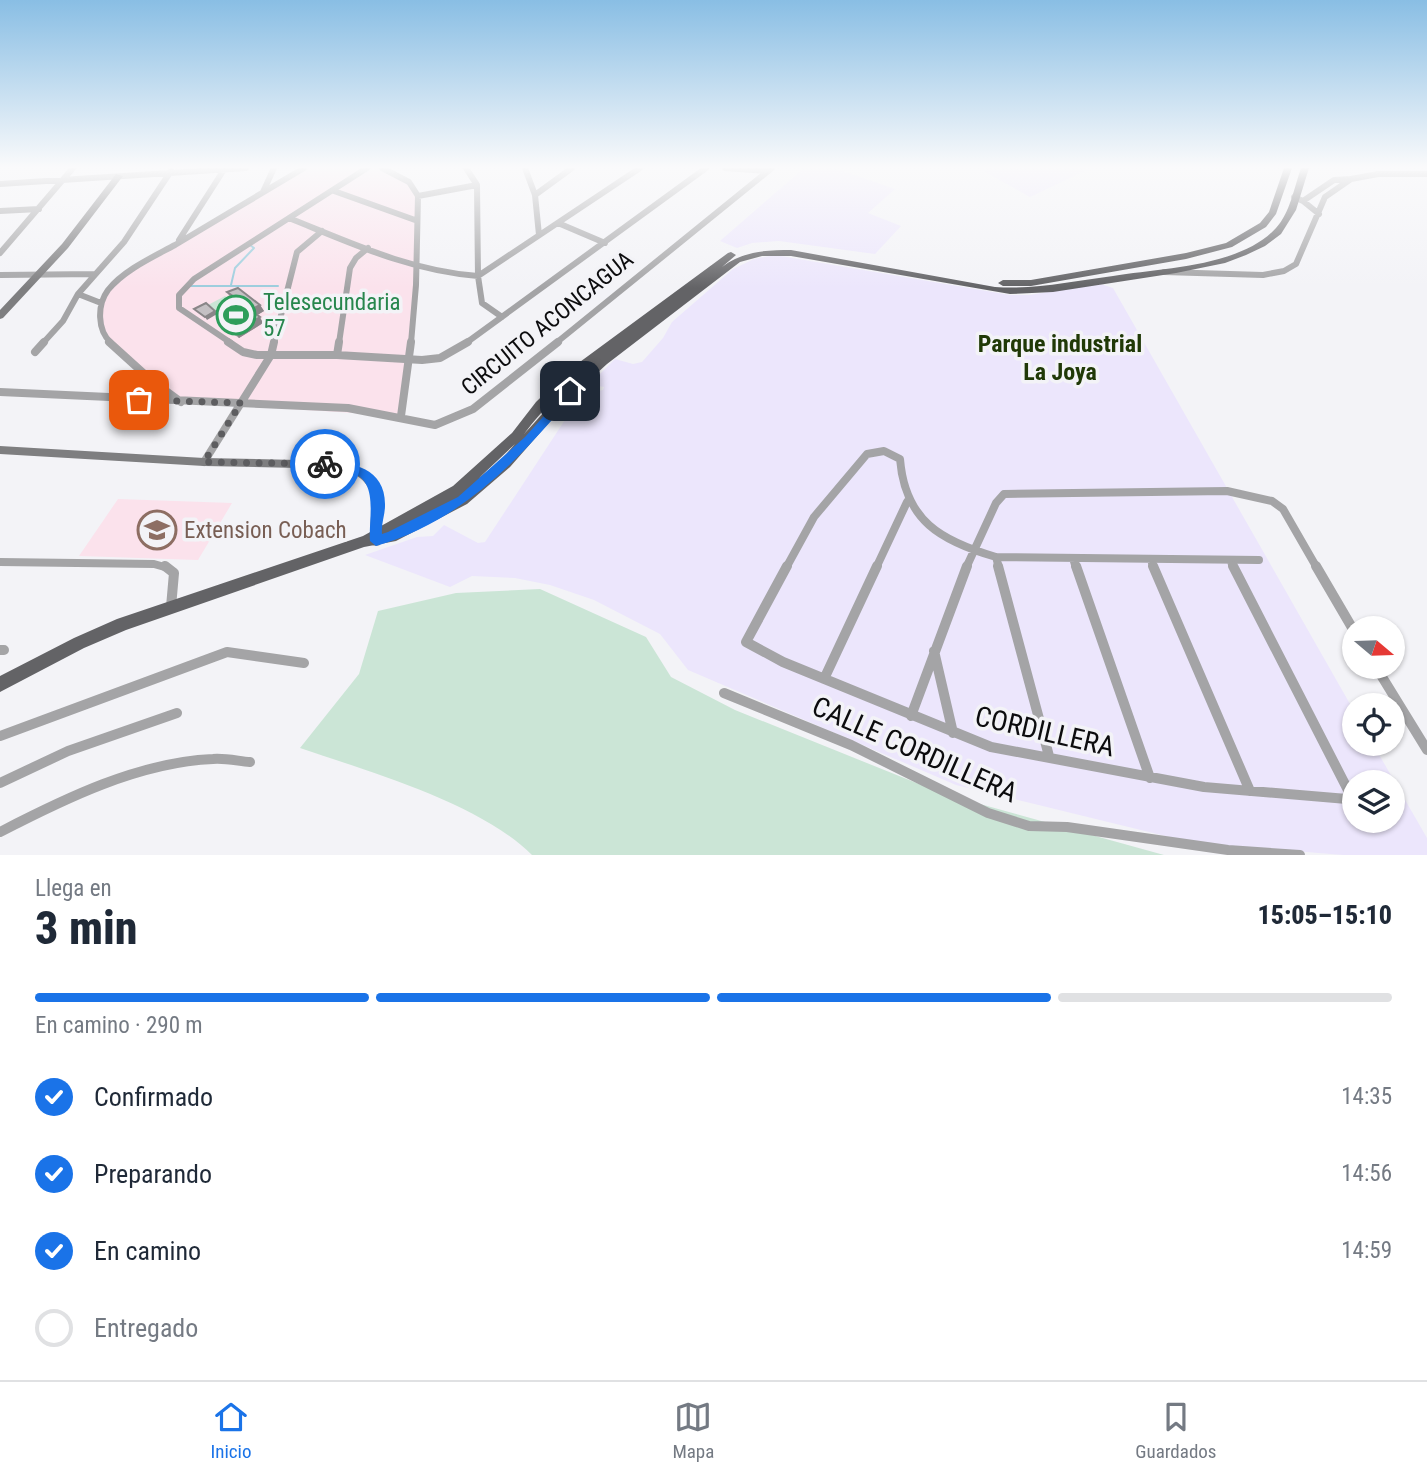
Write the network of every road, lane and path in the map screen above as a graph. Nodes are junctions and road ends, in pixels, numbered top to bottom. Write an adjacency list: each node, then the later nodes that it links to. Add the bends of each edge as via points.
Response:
1 (94, 208): 35 (street)
2 (147, 208): 36 (street)
3 (199, 208): 27 (street)
4 (235, 208): 27 (street)
5 (306, 208): 20 (street)
6 (381, 208): 21 (street)
7 (417, 208): 21 (street)
8 (477, 208): 37 (street)
9 (536, 208): 24 (street)
10 (581, 208): 22 (street)
11 (652, 208): 28 (street)
12 (723, 208): 49 (street, CIRCUITO ACONCAGUA, via 465,416 435,425)
13 (1274, 208): 32 (main road, via 1263,226 1210,251)
14 (1294, 208): 33 (main road, via 1279,231 1253,248 1203,264)
15 (1311, 208): 19 (street)
16 (1321, 208): 19 (street)
17 (39, 209): 18 (street); 26 (street)
18 (0, 211)
19 (1319, 214): 33 (street, via 1296,264 1284,271 1264,275)
20 (289, 218): 23 (street); 43 (street, via 194,279 177,301 182,311 243,352)
21 (415, 220): 31 (street)
22 (558, 223): 24 (street); 28 (street)
23 (322, 231): 29 (street); 43 (street, via 297,252)
24 (539, 235): 37 (street)
25 (0, 240): 26 (street)
26 (13, 240): 30 (street)
27 (178, 241): 39 (street, via 120,279)
28 (604, 243): 41 (street)
29 (368, 248): 31 (street); 44 (street, via 350,268)
30 (0, 253)
31 (416, 266): 37 (street); 45 (street)
32 (1098, 271): 53 (main road, via 1014,284 792,247 747,248 715,265 573,373 516,436 458,490)
33 (1160, 271): 53 (main road, via 1015,292 791,253 749,256 725,268 603,361 505,464 462,500 403,531)
34 (0, 275): 35 (street)
35 (38, 275): 36 (street); 40 (street)
36 (95, 275): 38 (street)
37 (478, 276): 41 (street, via 482,303)
38 (78, 294): 39 (street); 42 (street, via 63,321)
39 (101, 303): 47 (street, via 104,338)
40 (0, 316)
41 (502, 317): 45 (street, via 450,354)
42 (35, 352)
43 (271, 355): 44 (street); 48 (street)
44 (337, 355): 45 (street)
45 (409, 360): 49 (street)
46 (0, 392): 47 (street, CIRCUITO ACONCAGUA)
47 (181, 401): 48 (street, CIRCUITO ACONCAGUA)
48 (241, 403): 49 (street, CIRCUITO ACONCAGUA, via 348,408); 51 (street)
49 (401, 416)
50 (0, 450): 51 (street)
51 (204, 462): 53 (street, via 354,468 368,477 377,494)
52 (907, 502): 54 (street, via 942,537); 65 (street); 65 (street, CORDILLERA, via 900,459 882,450 867,454 814,517 747,636 746,642)
53 (372, 538): 61 (main road)
54 (972, 551): 55 (street); 62 (street, via 1004,494 1227,491 1272,501 1283,509); 63 (street)
55 (996, 557): 56 (street); 74 (street)
56 (1073, 558): 57 (street); 76 (street)
57 (1151, 560): 58 (street); 78 (street)
58 (1230, 560): 59 (street); 78 (street, CORDILLERA, via 1350,797)
59 (1259, 560)
60 (0, 562): 61 (street, via 166,566 174,573)
61 (172, 607): 67 (main road, via 79,643)
62 (1345, 616)
63 (934, 649): 70 (street); 71 (street)
64 (304, 663): 72 (street, via 227,652)
65 (824, 679): 70 (street, CORDILLERA)
66 (1383, 679): 73 (street)
67 (0, 684)
68 (724, 693): 80 (street, CALLE CORDILLERA, via 851,745 988,813 1030,826)
69 (177, 713): 77 (street, via 68,751)
70 (911, 716): 71 (street, CORDILLERA)
71 (953, 733): 74 (street, CORDILLERA, via 991,747)
72 (0, 736)
73 (1427, 750)
74 (1049, 757): 76 (street, CORDILLERA)
75 (250, 762): 79 (street, via 211,758 151,771 32,815)
76 (1150, 778): 78 (street, CORDILLERA)
77 (0, 783)
78 (1250, 791)
79 (0, 832)
80 (1300, 855)

